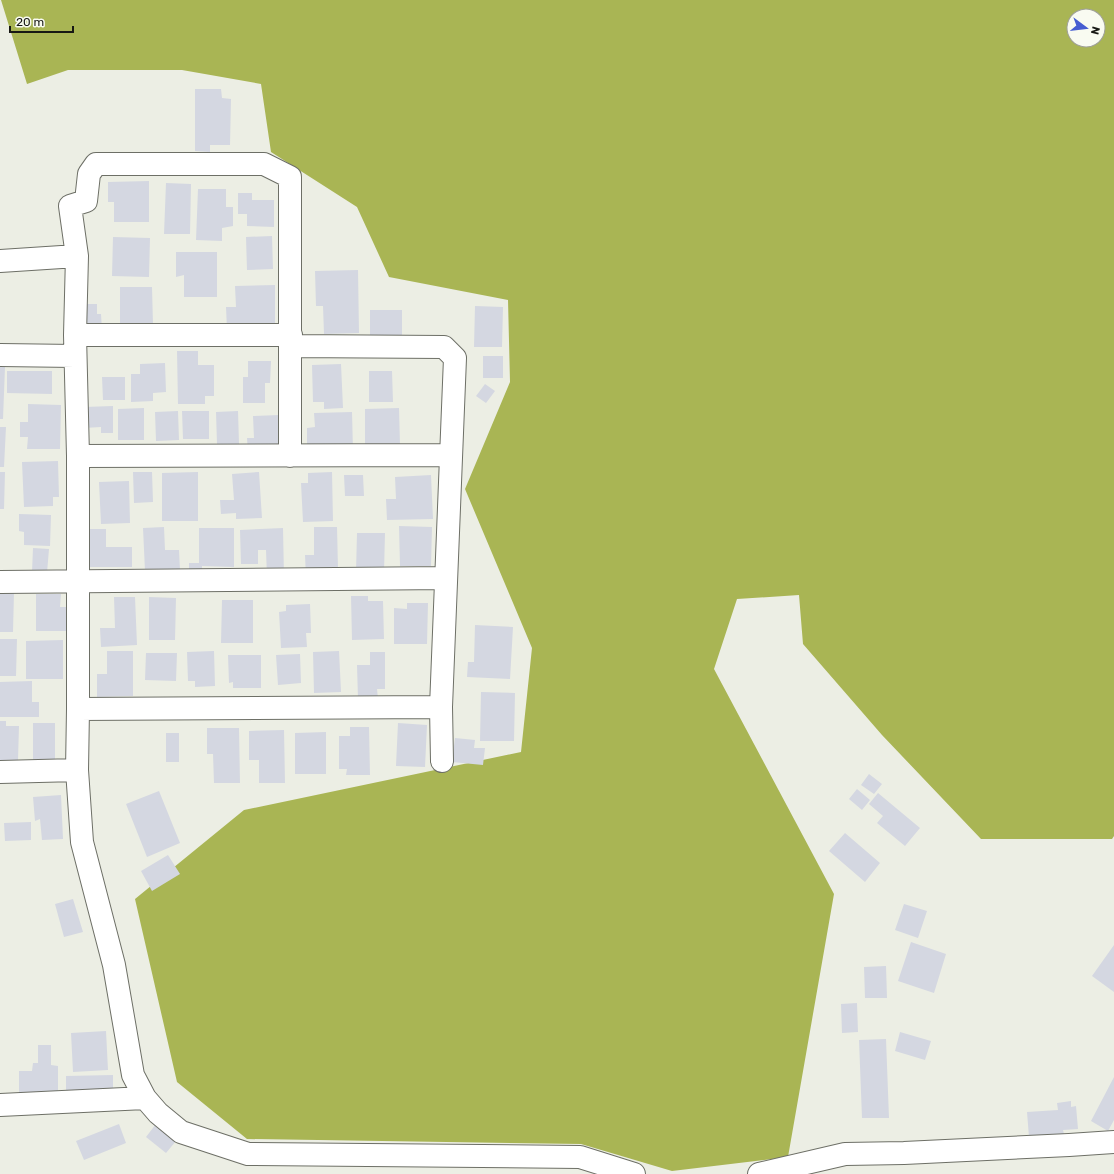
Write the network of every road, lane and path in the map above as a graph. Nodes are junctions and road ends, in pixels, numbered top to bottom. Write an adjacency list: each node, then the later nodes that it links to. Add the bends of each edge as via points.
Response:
1 (77, 256): 2 (street); 3 (street, via 70,206 86,201 89,174 96,164 264,164 290,177); 4 (street)
2 (0, 261)
3 (291, 341): 4 (street); 7 (street); 8 (street, via 444,347 455,358)
4 (75, 345): 5 (street); 6 (street)
5 (0, 355)
6 (78, 456): 7 (street); 11 (street)
7 (290, 456): 8 (street)
8 (451, 456): 9 (street)
9 (446, 578): 11 (street); 12 (street)
10 (0, 582): 11 (street)
11 (78, 582): 13 (street)
12 (441, 707): 13 (street); 14 (street)
13 (78, 709): 15 (street)
14 (442, 761)
15 (77, 770): 16 (street); 17 (street, via 82,842 114,965 133,1075)
16 (0, 772)
17 (145, 1098): 18 (street); 20 (street, via 181,1132 248,1154 580,1157)
18 (0, 1105)
19 (1114, 1142): 21 (street, via 845,1154)
20 (634, 1174)
21 (760, 1174)

